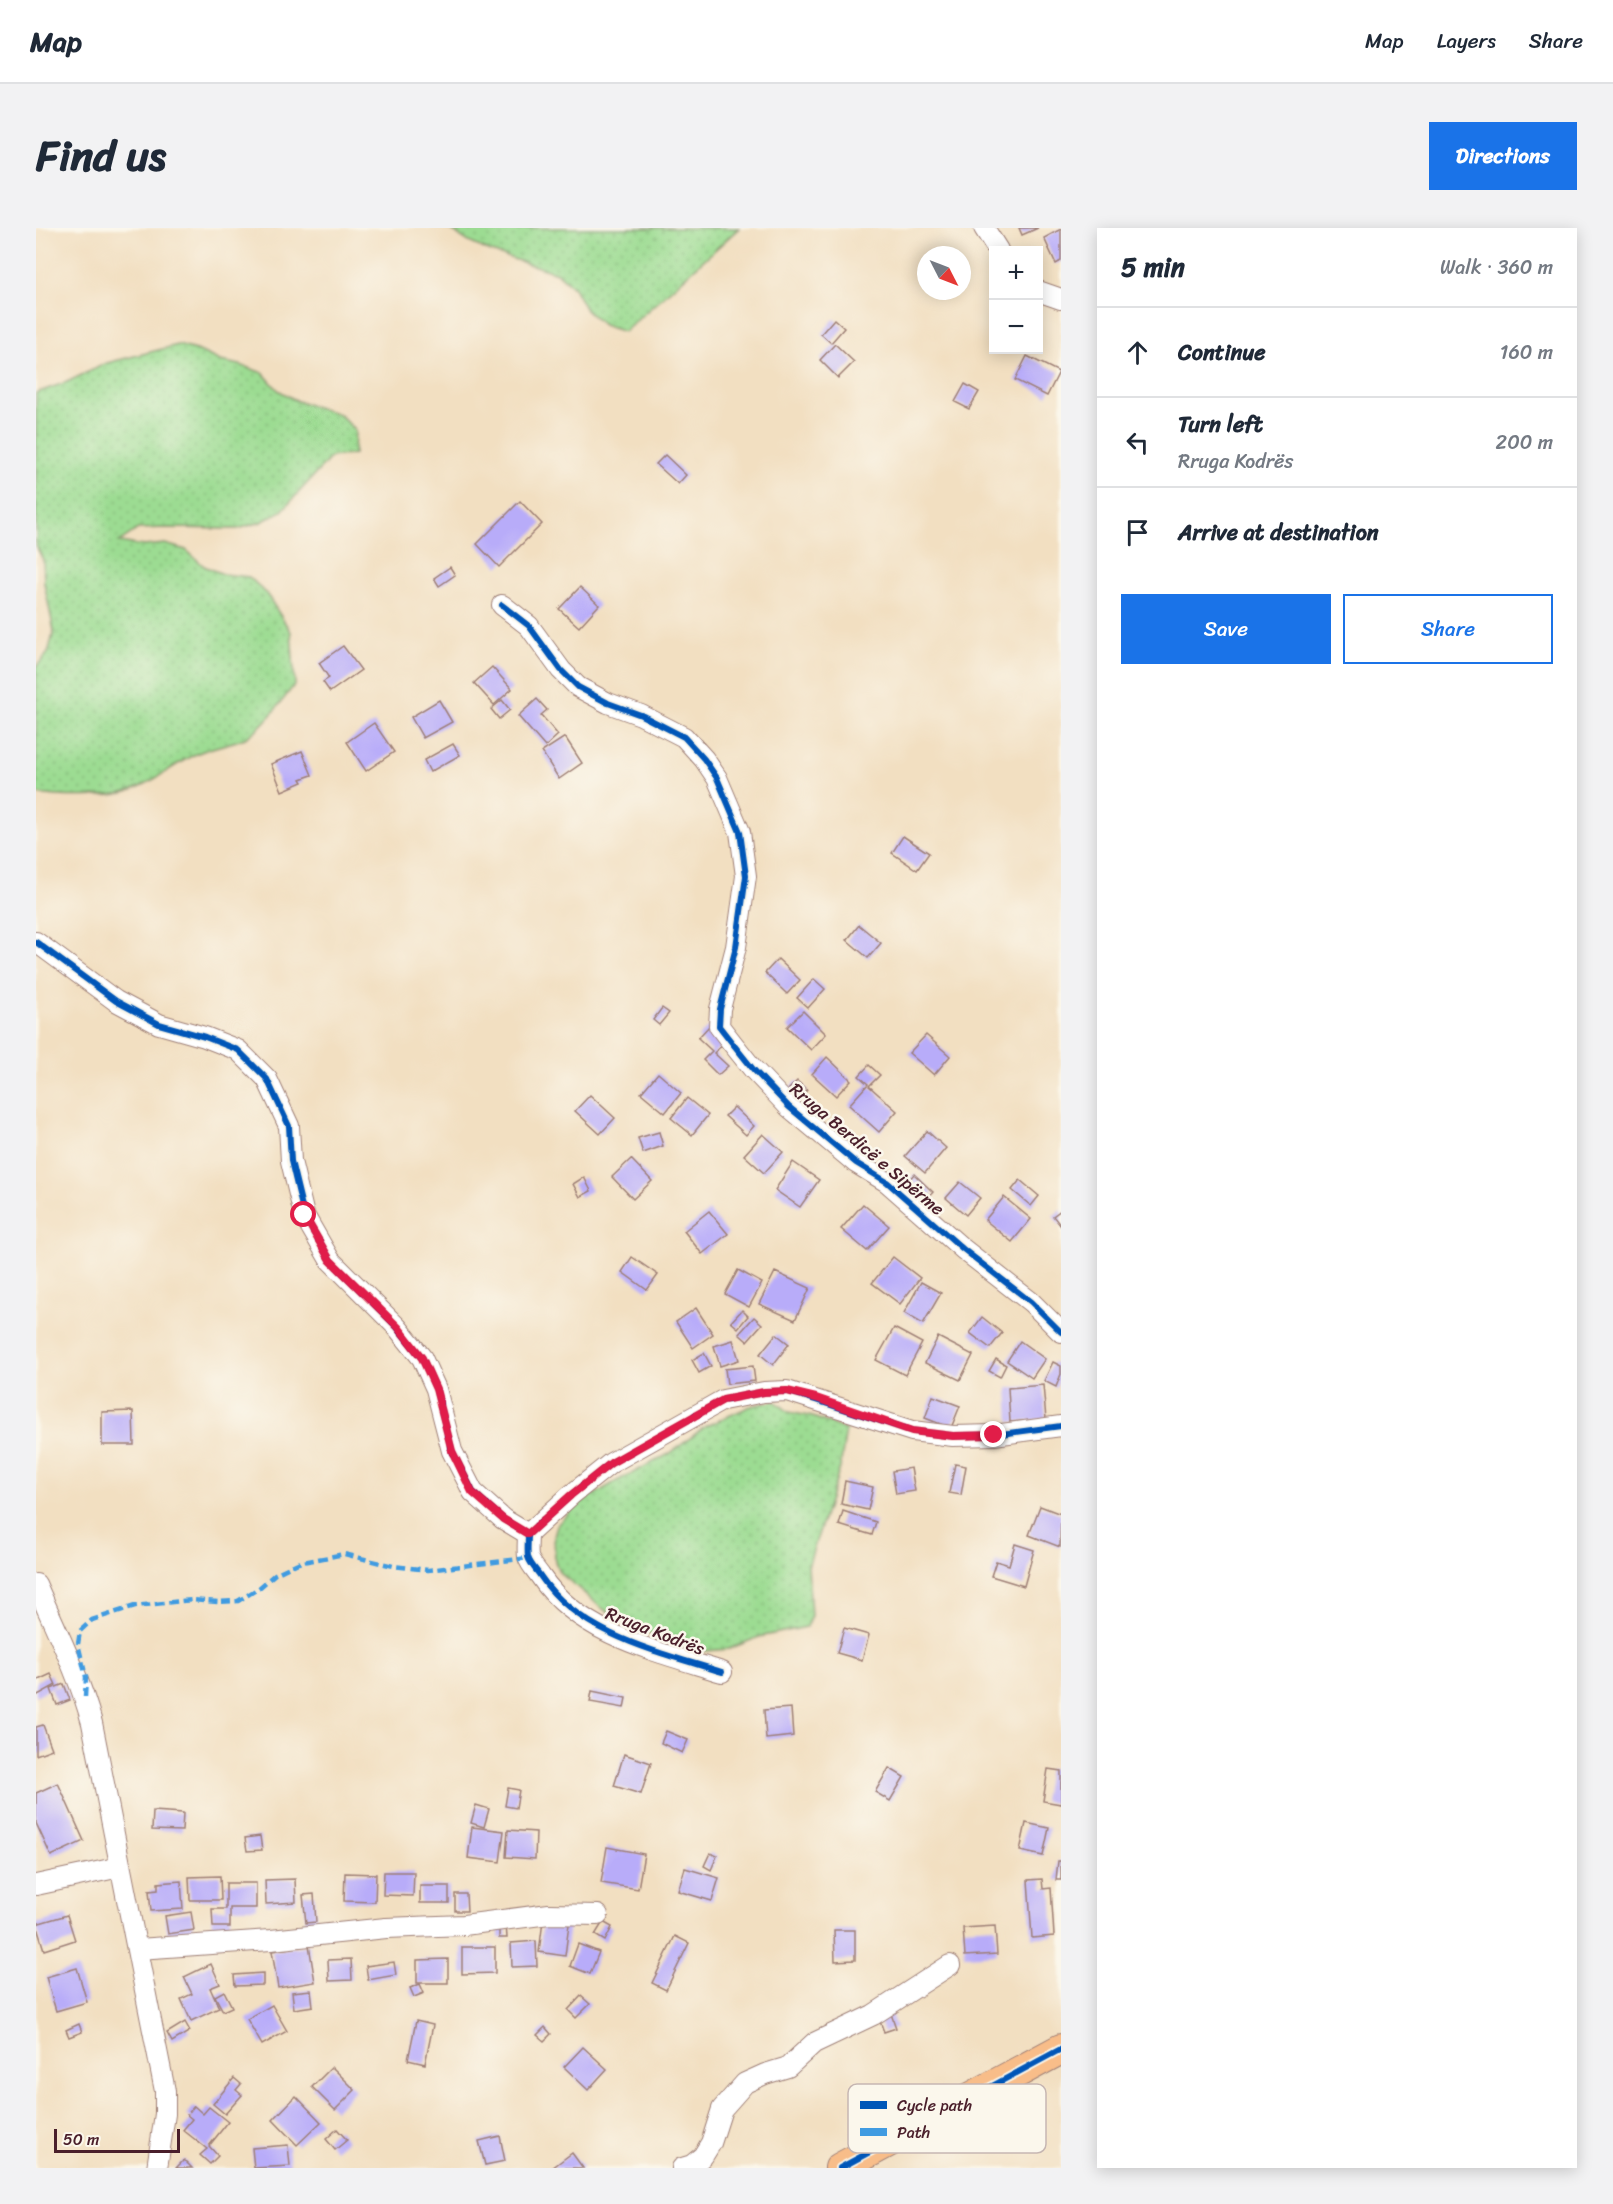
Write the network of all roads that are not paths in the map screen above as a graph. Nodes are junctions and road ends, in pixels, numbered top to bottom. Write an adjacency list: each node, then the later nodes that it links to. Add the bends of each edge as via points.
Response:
1 (984, 228): 2 (street)
2 (995, 246)
3 (1043, 293): 4 (street)
4 (1061, 299)
5 (502, 605): 7 (street, Rruga Berdicë e Sipërme, via 529,626 578,687 684,737 717,778 740,832 746,876 736,947 720,1009 720,1026 733,1044 789,1107 856,1163 887,1182 1031,1302)
6 (36, 942): 9 (street, via 116,1000 159,1024 238,1050 267,1079 289,1126 291,1161 304,1215 330,1260 398,1327 422,1358 436,1389 452,1451 472,1492)
7 (1061, 1332)
8 (1061, 1426): 9 (street, via 953,1436 912,1431 787,1391 723,1400 611,1463)
9 (528, 1534): 11 (street, Rruga Kodrës, via 528,1558 547,1586 580,1617 611,1633)
10 (36, 1584): 12 (street, via 85,1697)
11 (722, 1672)
12 (120, 1867): 13 (street); 15 (street)
13 (36, 1885)
14 (598, 1915): 15 (street, via 549,1914 464,1925)
15 (138, 1949): 20 (street, via 166,2097)
16 (950, 1965): 21 (street, via 873,2015 814,2043 788,2067 745,2083 723,2109 703,2156)
17 (1061, 2049): 18 (main road)
18 (996, 2084)
19 (868, 2153): 22 (main road)
20 (157, 2168)
21 (682, 2168)
22 (840, 2168)

